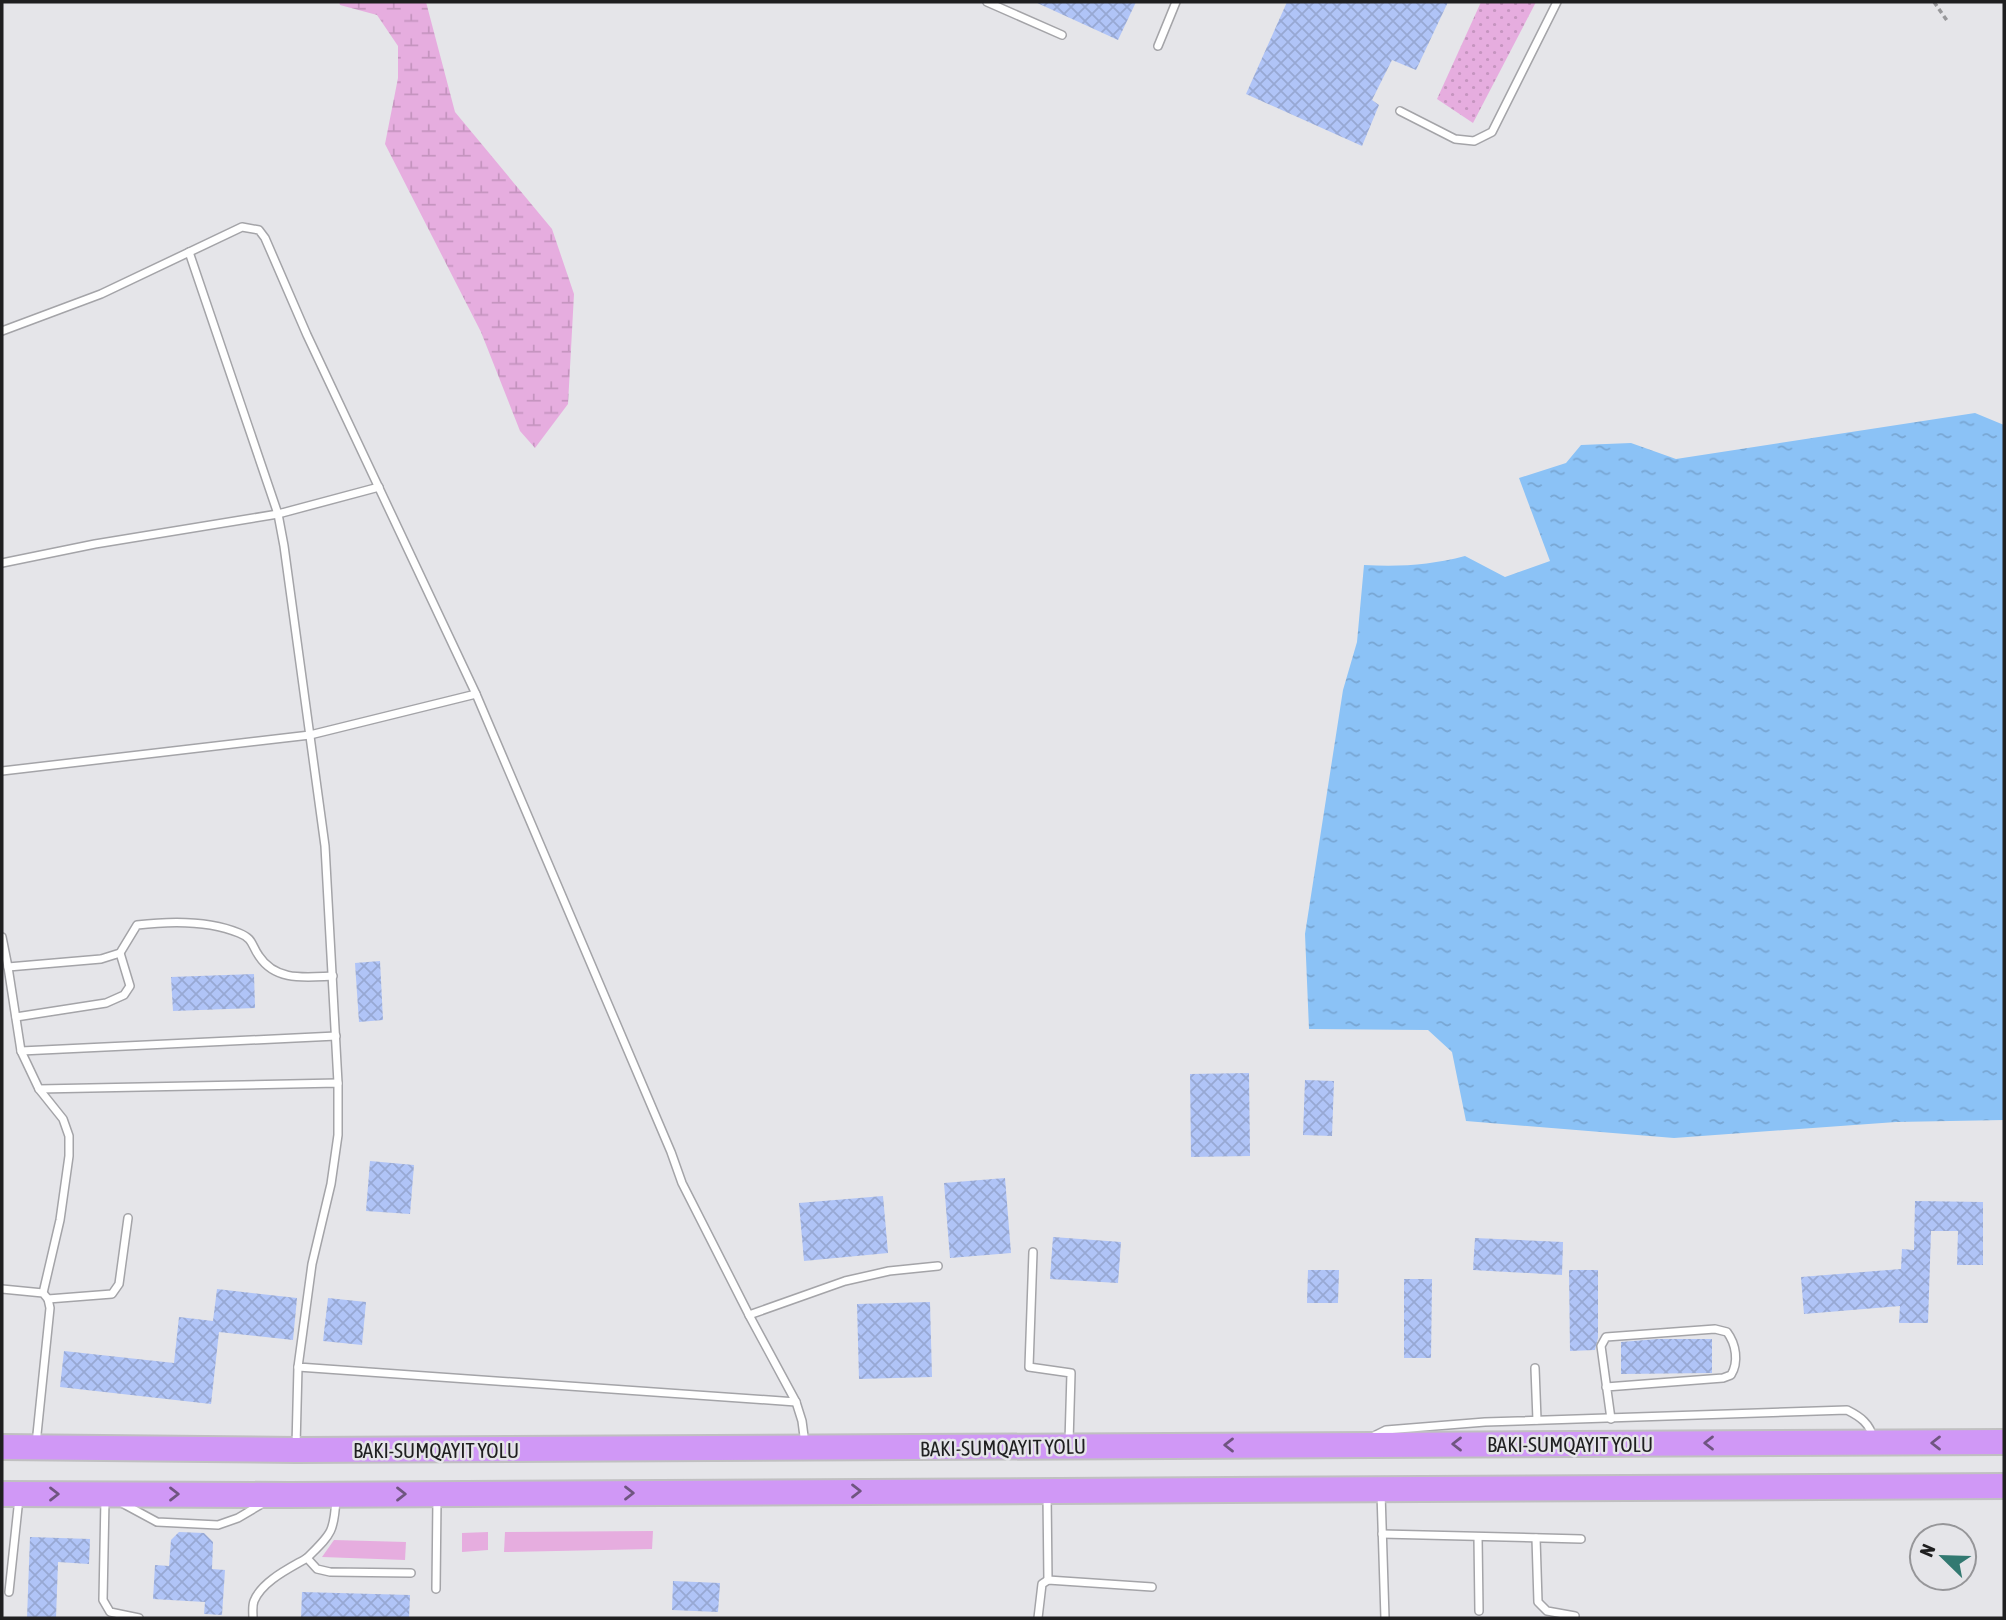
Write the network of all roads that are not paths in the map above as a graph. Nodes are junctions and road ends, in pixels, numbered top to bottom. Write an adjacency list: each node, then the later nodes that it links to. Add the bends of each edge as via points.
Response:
1 (987, 2): 4 (lane)
2 (1176, 2): 5 (lane)
3 (1557, 2): 6 (lane, via 1492,132 1474,141 1455,139)
4 (1062, 35)
5 (1158, 46)
6 (1400, 111)
7 (189, 252): 8 (lane, via 101,294); 9 (lane, via 242,227 259,230); 10 (lane)
8 (2, 331)
9 (379, 487): 10 (lane); 12 (lane)
10 (278, 514): 11 (lane); 13 (lane)
11 (2, 562)
12 (476, 694): 13 (lane); 29 (lane, via 682,1183)
13 (310, 735): 14 (lane); 18 (lane, via 325,846)
14 (2, 771)
15 (2, 937): 17 (lane)
16 (120, 953): 17 (lane, via 101,959); 18 (lane, via 137,925 208,925 253,941 262,960 287,977); 19 (lane, via 130,986 124,995 106,1003)
17 (8, 967): 19 (lane)
18 (333, 976): 20 (lane)
19 (16, 1017): 21 (lane)
20 (336, 1035): 21 (lane); 22 (lane)
21 (21, 1051): 23 (lane)
22 (338, 1083): 23 (lane); 30 (lane, via 337,1147 312,1264)
23 (39, 1089): 28 (lane, via 63,1119 69,1136)
24 (128, 1218): 28 (lane, via 119,1284 111,1294)
25 (1033, 1252): 39 (lane, via 1029,1367 1070,1373)
26 (938, 1266): 29 (lane, via 845,1281)
27 (2, 1289): 28 (lane)
28 (46, 1296): 41 (lane, via 50,1308)
29 (749, 1315): 33 (lane)
30 (298, 1367): 33 (lane); 43 (lane)
31 (1535, 1368): 35 (lane)
32 (1606, 1387): 32 (lane, via 1601,1346 1606,1337 1716,1329 1733,1340 1736,1366 1723,1378); 34 (lane)
33 (796, 1402): 42 (lane)
34 (1611, 1419): 35 (lane); 37 (lane, via 1847,1410 1870,1426)
35 (1537, 1420): 38 (lane, via 1386,1430)
36 (2004, 1442): 37 (highway, one-way to 37)
37 (1875, 1443): 38 (highway, one-way to 38)
38 (1355, 1445): 39 (highway, one-way to 39)
39 (1069, 1446): 42 (highway)
40 (2, 1447): 41 (highway)
41 (36, 1448): 43 (highway)
42 (805, 1449): 43 (highway)
43 (296, 1450)
44 (2004, 1486): 45 (highway)
45 (1381, 1488): 46 (highway); 51 (lane)
46 (1047, 1490): 50 (highway, one-way to 46); 57 (lane)
47 (105, 1493): 48 (highway, one-way to 47); 49 (highway, one-way to 49); 63 (lane, via 103,1600 110,1612)
48 (11, 1494): 60 (lane)
49 (336, 1494): 50 (highway, one-way to 50); 55 (lane, via 330,1534)
50 (437, 1494): 59 (lane)
51 (1382, 1534): 52 (lane); 66 (lane)
52 (1478, 1536): 53 (lane); 61 (lane)
53 (1536, 1538): 54 (lane); 62 (lane, via 1538,1602 1547,1611)
54 (1581, 1539)
55 (307, 1558): 56 (lane, via 317,1569 330,1572); 64 (lane, via 260,1591 253,1603)
56 (411, 1573)
57 (1048, 1580): 58 (lane); 65 (lane, via 1042,1584)
58 (1152, 1587)
59 (436, 1589)
60 (9, 1592)
61 (1479, 1611)
62 (1575, 1616)
63 (139, 1618)
64 (253, 1618)
65 (1038, 1618)
66 (1385, 1618)

